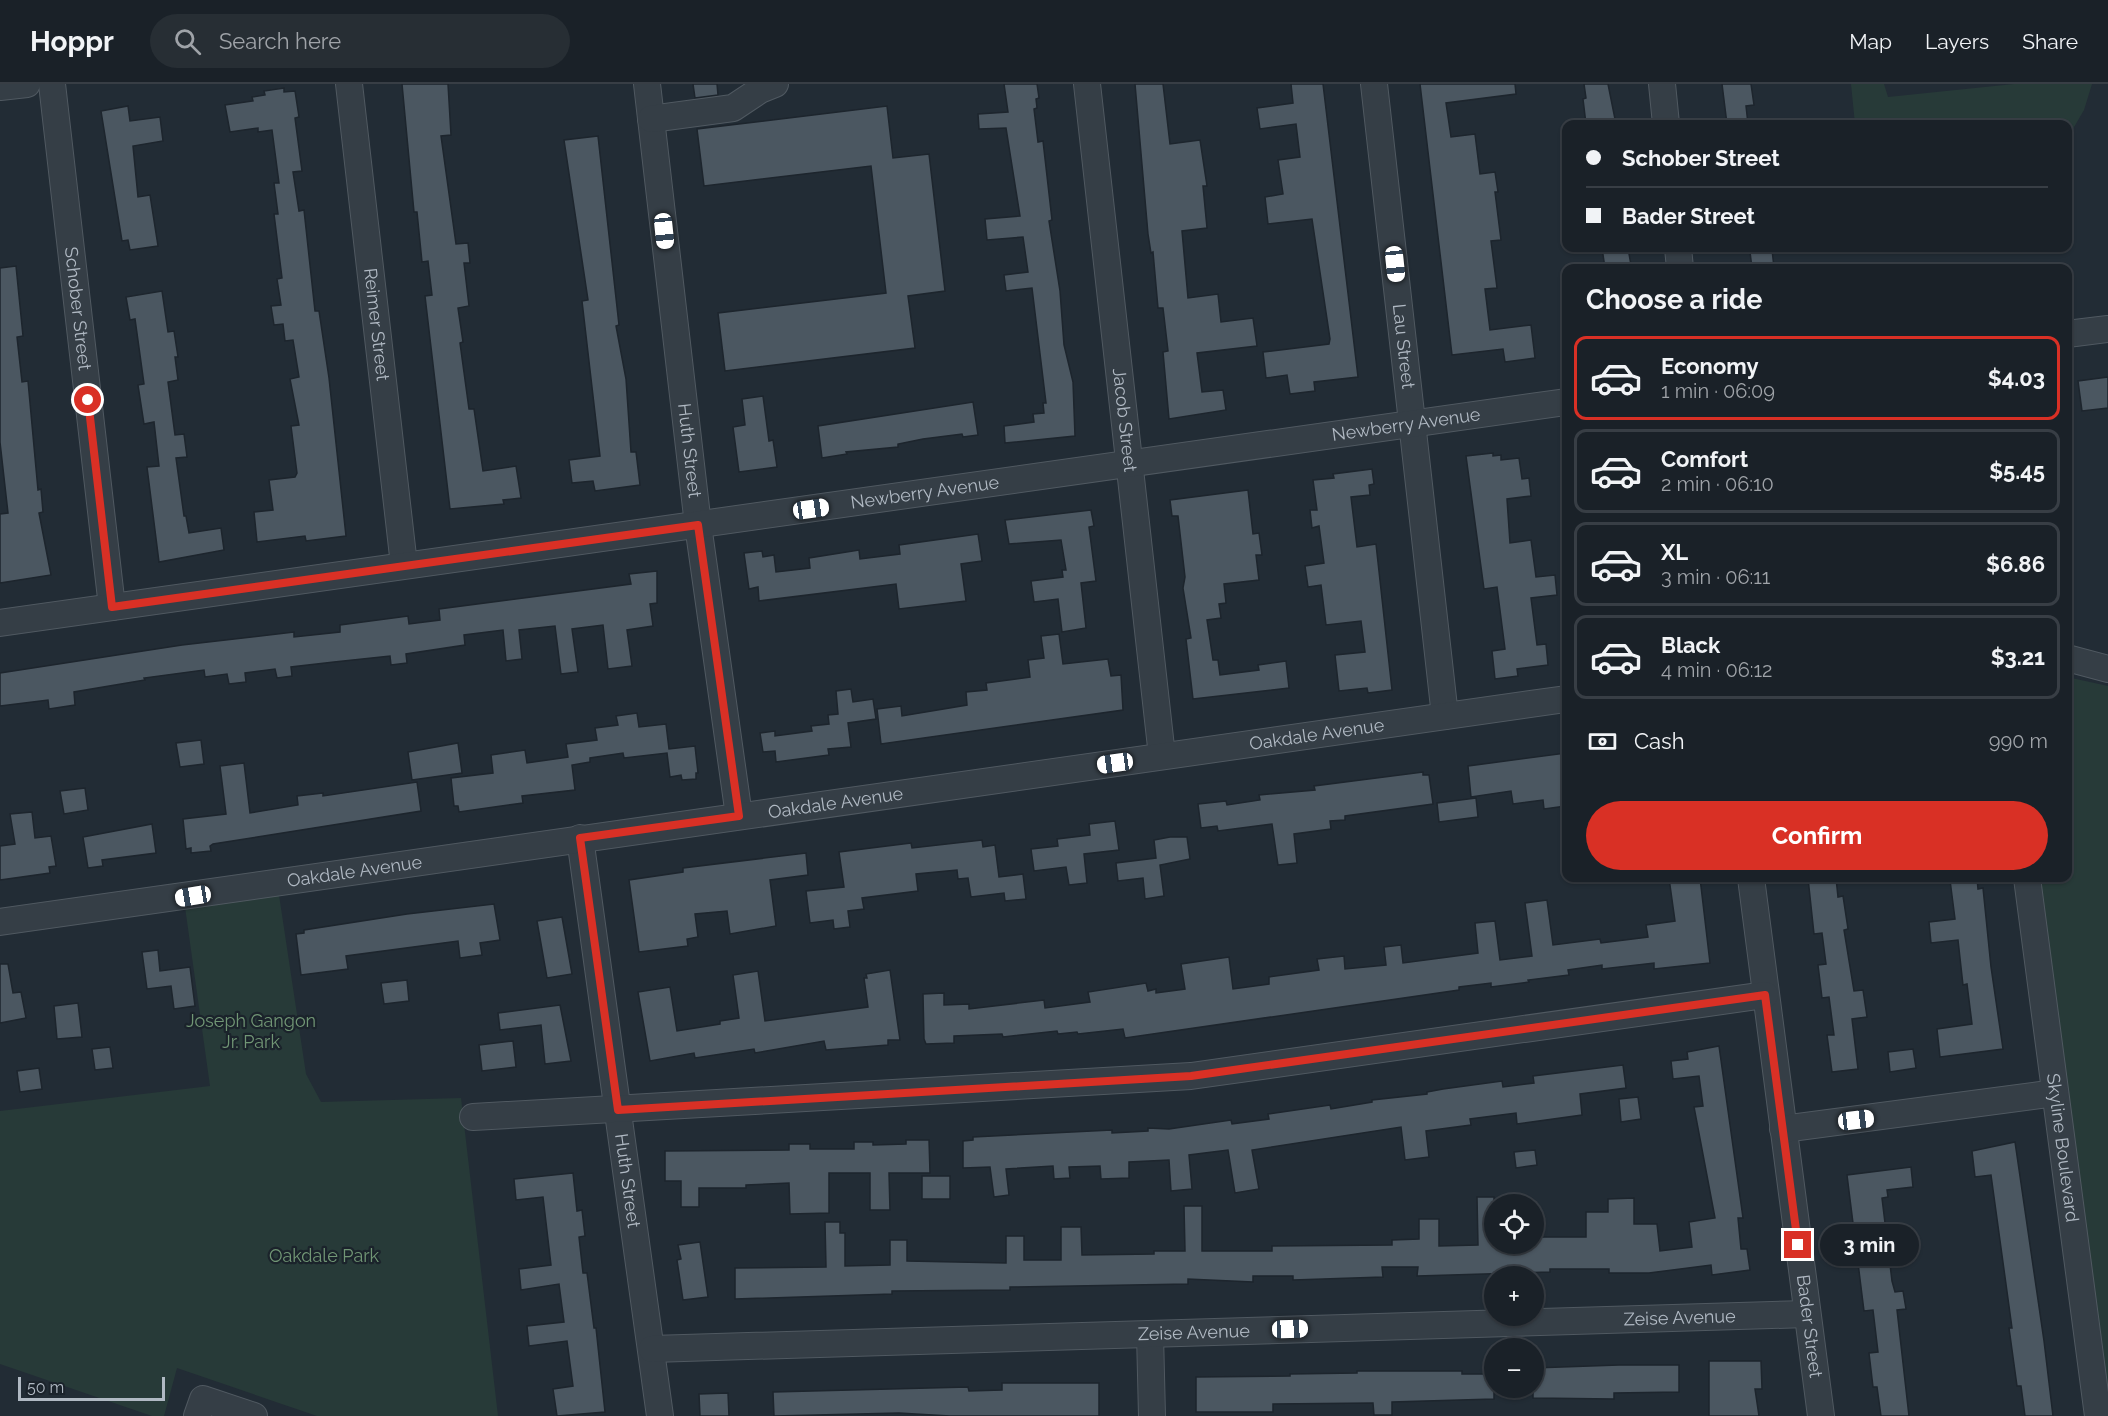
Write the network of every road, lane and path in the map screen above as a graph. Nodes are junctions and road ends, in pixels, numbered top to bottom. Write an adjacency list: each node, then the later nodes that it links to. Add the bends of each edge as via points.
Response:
1 (27, 84): 9 (street)
2 (52, 84): 19 (street, Schober Street)
3 (349, 84): 18 (street, Reimer Street)
4 (647, 84): 10 (street, Huth Street)
5 (775, 84): 10 (street, via 733,108)
6 (1087, 84): 16 (street, Jacob Street)
7 (1374, 84): 15 (street, Lau Street)
8 (1662, 84): 11 (street)
9 (0, 87)
10 (651, 119): 17 (street, Huth Street)
11 (1666, 120)
12 (2108, 329): 13 (street)
13 (2072, 333)
14 (1562, 403): 15 (street, Newberry Avenue)
15 (1413, 423): 16 (street, Newberry Avenue); 24 (street, Lau Street)
16 (1130, 463): 17 (street, Newberry Avenue); 25 (street, Jacob Street)
17 (698, 525): 18 (street, Newberry Avenue); 26 (street, Huth Street)
18 (404, 565): 19 (street, Newberry Avenue)
19 (112, 607): 20 (street, Newberry Avenue)
20 (0, 622)
21 (2072, 659): 22 (street)
22 (2108, 669)
23 (1562, 700): 24 (street, Oakdale Avenue)
24 (1445, 716): 25 (street, Oakdale Avenue)
25 (1162, 756): 26 (street, Oakdale Avenue)
26 (739, 816): 27 (street, Oakdale Avenue)
27 (580, 838): 30 (street, Oakdale Avenue); 33 (street, Huth Street)
28 (1751, 882): 31 (street, Bader Street)
29 (2028, 882): 32 (street, Skyline Boulevard)
30 (0, 922)
31 (1765, 995): 33 (street, via 1191,1076); 35 (street, Bader Street)
32 (2055, 1093): 35 (street); 44 (street, Skyline Boulevard)
33 (618, 1110): 34 (street); 38 (street, Huth Street)
34 (473, 1117)
35 (1783, 1129): 36 (street, Bader Street)
36 (1807, 1314): 37 (street, Zeise Avenue); 43 (street, Bader Street)
37 (1150, 1334): 38 (street, Zeise Avenue); 42 (street)
38 (652, 1349): 41 (street, Huth Street)
39 (200, 1407): 40 (street)
40 (254, 1416)
41 (660, 1416)
42 (1152, 1416)
43 (1821, 1416)
44 (2098, 1416)

